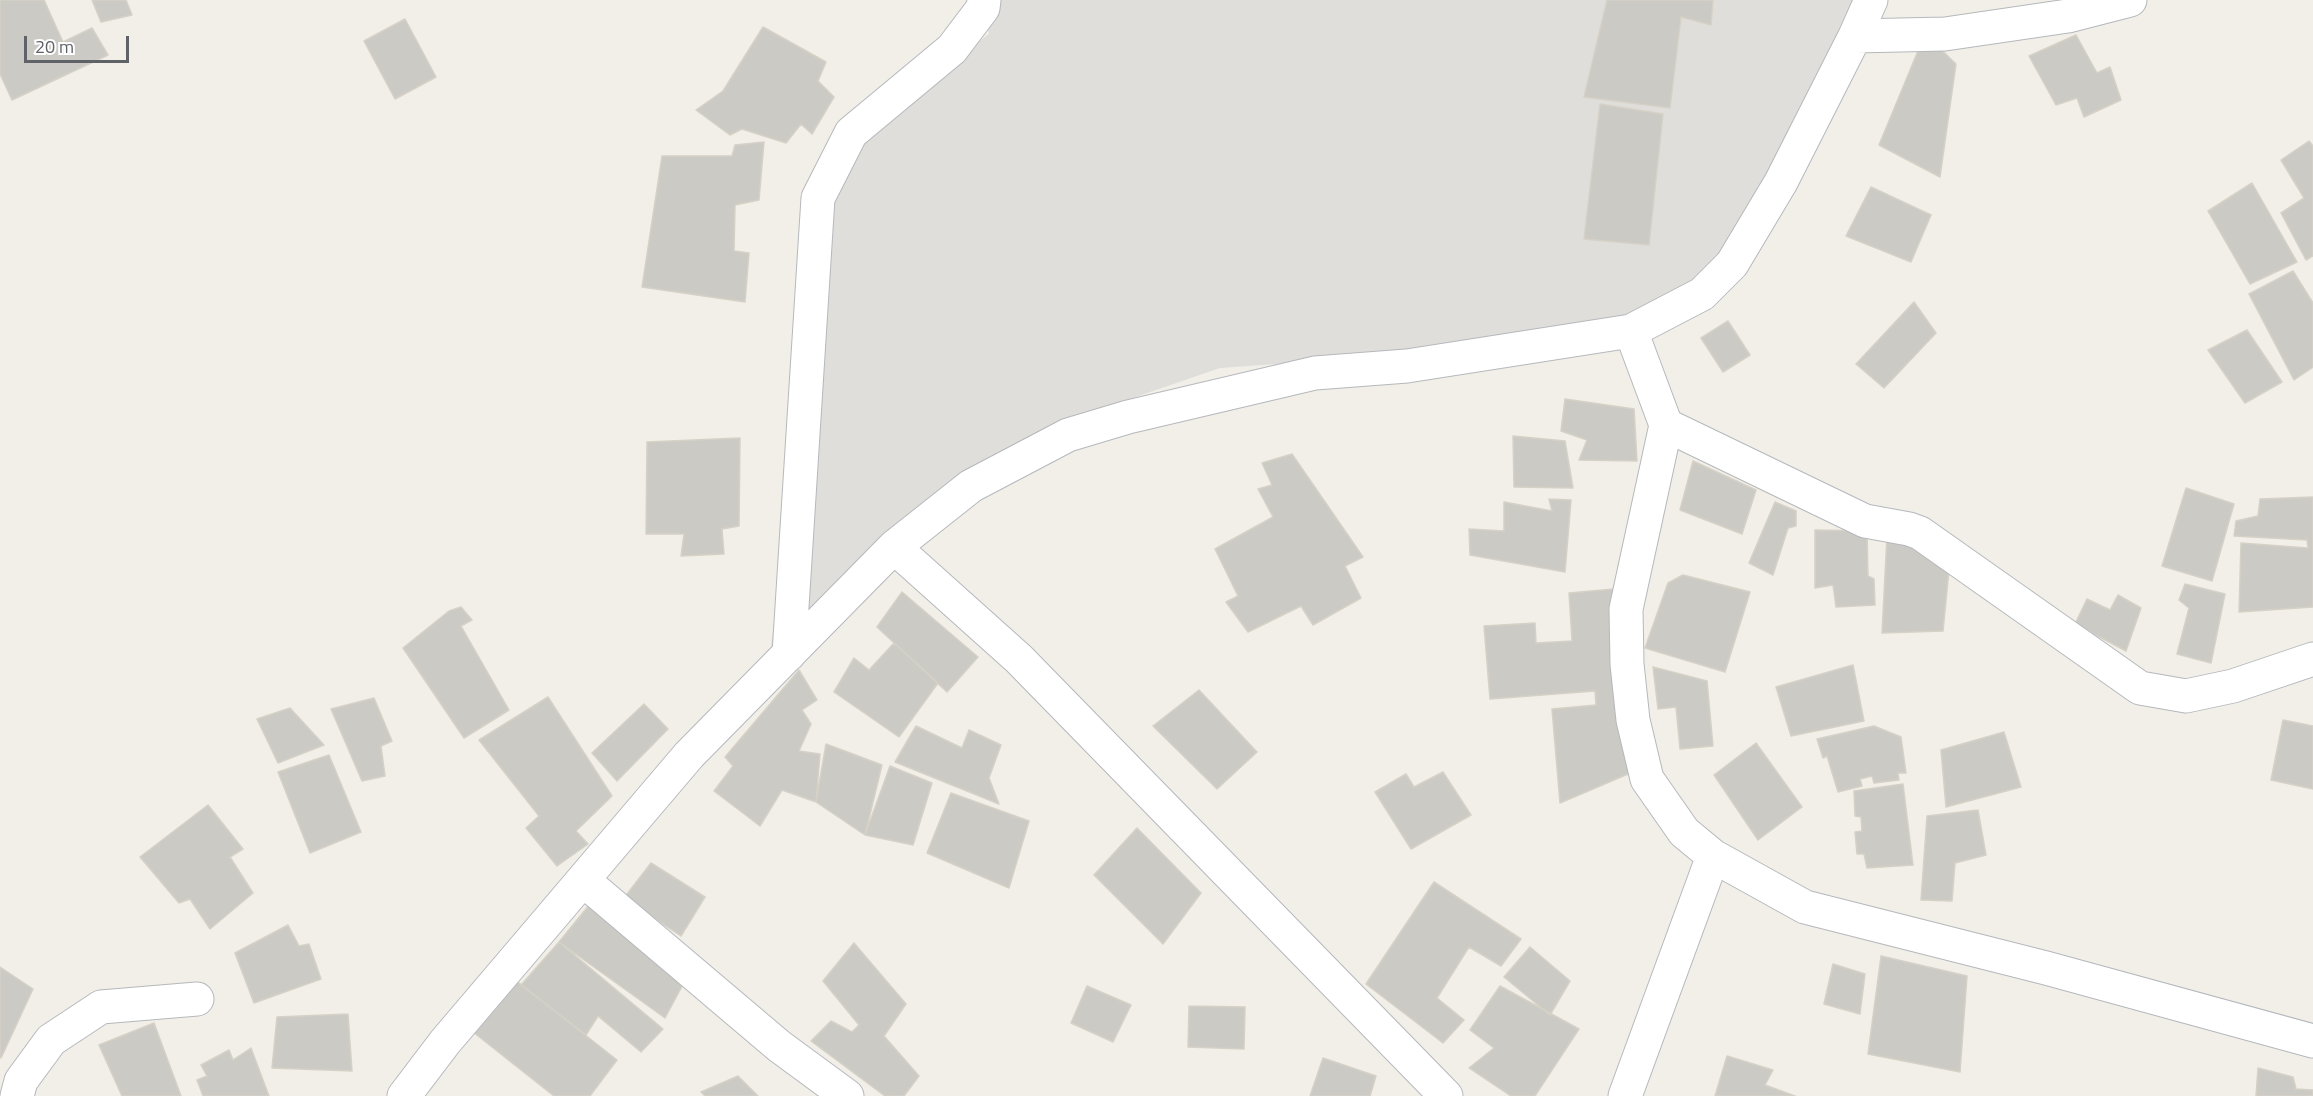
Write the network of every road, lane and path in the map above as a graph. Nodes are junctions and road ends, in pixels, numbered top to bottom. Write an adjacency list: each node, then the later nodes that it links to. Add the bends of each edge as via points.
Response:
1 (984, 0): 8 (street, via 983,8 952,49 851,133 818,198)
2 (1871, 0): 4 (street)
3 (2130, 0): 4 (street, via 2068,16 1945,34)
4 (1855, 36): 5 (street, via 1780,182 1732,264 1702,294)
5 (1631, 331): 6 (street); 7 (street, via 1407,366 1315,373 1128,417 1068,435 971,486)
6 (1666, 425): 9 (street, via 1865,521 1920,533 2140,688 2186,696 2233,686); 10 (street, via 1626,609 1633,720 1647,779 1684,832)
7 (894, 547): 8 (street); 17 (street, via 1019,659)
8 (789, 654): 11 (street, via 689,755)
9 (2313, 658)
10 (1713, 855): 13 (street, via 1805,907); 18 (street)
11 (583, 880): 15 (street); 16 (street, via 779,1046)
12 (197, 999): 14 (street, via 101,1007 51,1040 21,1081)
13 (2313, 1041)
14 (17, 1096)
15 (404, 1096)
16 (847, 1096)
17 (1446, 1096)
18 (1625, 1096)

